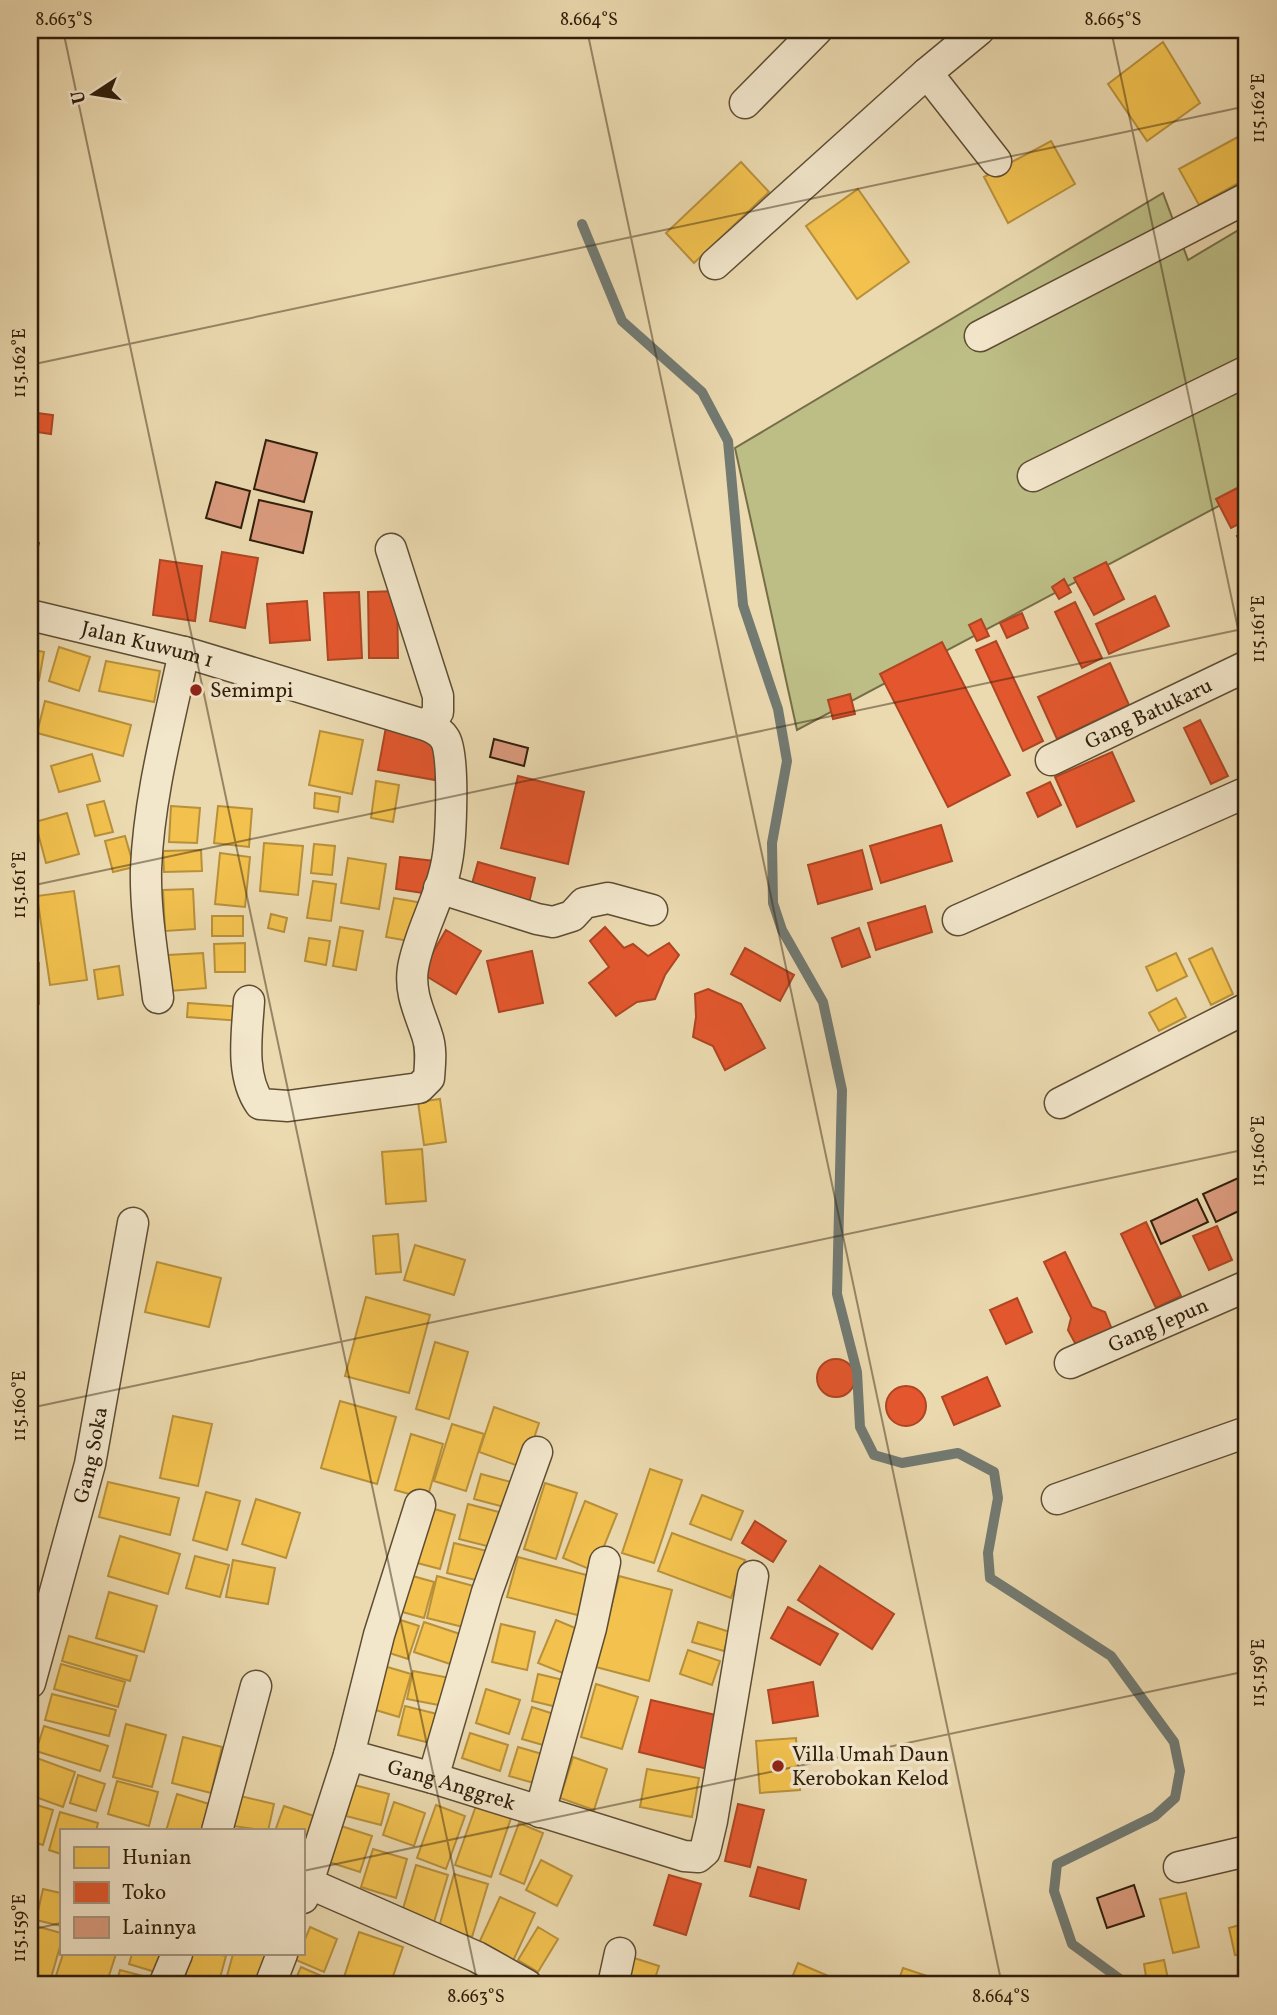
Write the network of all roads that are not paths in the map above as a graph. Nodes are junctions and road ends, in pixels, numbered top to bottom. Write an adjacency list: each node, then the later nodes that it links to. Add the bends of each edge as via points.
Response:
1 (817, 30): 4 (street)
2 (979, 30): 3 (street)
3 (927, 73): 5 (street); 7 (street)
4 (746, 103)
5 (996, 161)
6 (1247, 198): 8 (street)
7 (715, 264)
8 (980, 335)
9 (1247, 371): 10 (street)
10 (1033, 476)
11 (391, 549): 15 (street, via 439,696 438,712)
12 (30, 615): 13 (street, Jalan Kuwum 1)
13 (184, 652): 15 (street, Jalan Kuwum 1); 21 (street, via 150,815 148,919)
14 (1247, 666): 16 (street, Gang Batukaru)
15 (428, 726): 18 (street, via 443,736 450,754 447,860)
16 (1051, 760)
17 (1247, 792): 20 (street)
18 (439, 888): 19 (street, via 553,922 572,916 584,903 608,898); 22 (street, via 413,968 414,997 430,1060 429,1078 419,1088 288,1106 260,1104 247,1078)
19 (652, 909)
20 (958, 920)
21 (158, 998)
22 (248, 1000)
23 (1247, 1007): 24 (street)
24 (1060, 1103)
25 (133, 1223): 34 (street, Gang Soka, via 90,1464)
26 (1247, 1286): 27 (street, Gang Jepun)
27 (1070, 1363)
28 (1247, 1432): 30 (street)
29 (537, 1452): 37 (street, via 486,1592)
30 (1057, 1499)
31 (420, 1505): 36 (street, via 379,1635)
32 (605, 1562): 38 (street)
33 (753, 1576): 38 (street, Gang Anggrek, via 705,1851 698,1857 684,1856)
34 (30, 1683)
35 (256, 1686): 39 (street)
36 (349, 1755): 37 (street, Gang Anggrek); 42 (street)
37 (433, 1778): 38 (street, Gang Anggrek)
38 (540, 1812)
39 (218, 1829)
40 (1247, 1852): 41 (street)
41 (1178, 1867)
42 (306, 1891): 48 (street, via 478,1957)
43 (620, 1953): 49 (street)
44 (177, 1955): 46 (street)
45 (282, 1955): 47 (street)
46 (164, 1985)
47 (270, 1985)
48 (527, 1985)
49 (613, 1985)

